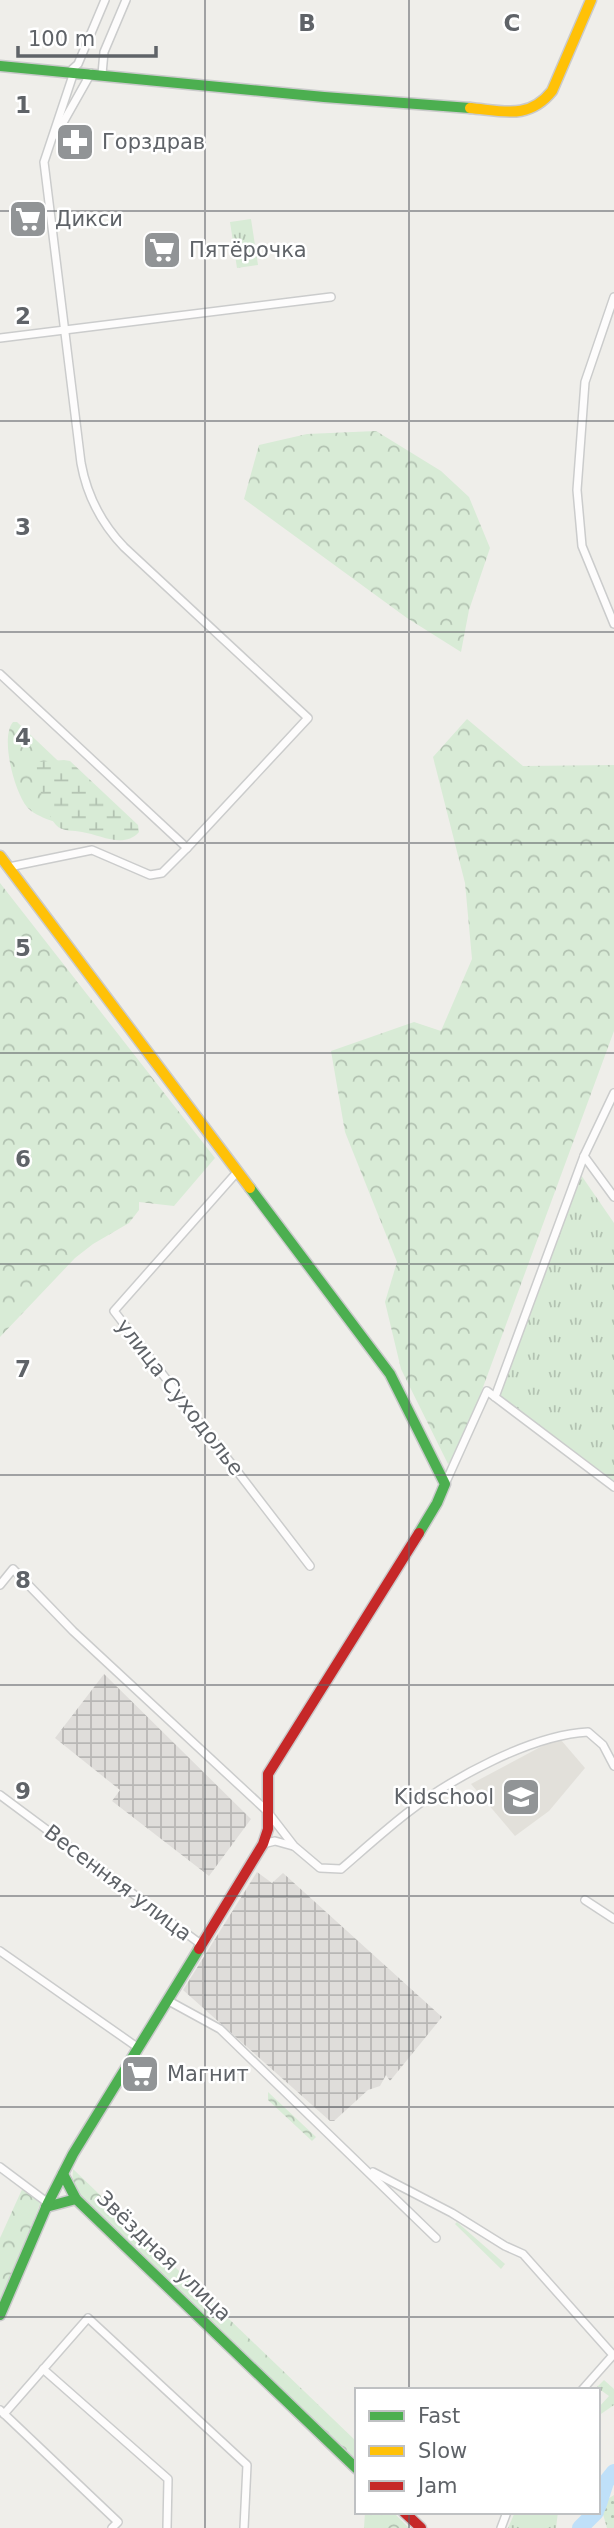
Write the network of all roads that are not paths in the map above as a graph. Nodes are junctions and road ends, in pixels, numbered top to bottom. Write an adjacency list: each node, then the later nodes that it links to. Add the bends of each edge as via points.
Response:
1 (105, 0): 5 (street)
2 (126, 0): 6 (street)
3 (589, 4): 6 (street, via 552,91 534,109 510,112)
4 (0, 66): 5 (street)
5 (72, 72): 6 (street); 7 (street)
6 (97, 74): 7 (street)
7 (47, 151): 10 (street, via 44,162)
8 (331, 297): 10 (street)
9 (614, 297): 12 (street, via 586,382 577,490 582,546)
10 (64, 330): 11 (street); 14 (street, via 80,463 103,521 124,547 308,718)
11 (0, 338)
12 (614, 624)
13 (0, 674): 14 (street)
14 (187, 848): 16 (street, via 168,869 155,875 92,850)
15 (0, 856): 16 (street)
16 (9, 867): 19 (street)
17 (614, 1093): 18 (street)
18 (584, 1156): 20 (street); 21 (street)
19 (238, 1171): 22 (street, via 390,1374); 24 (street, улица Суходолье, via 114,1311)
20 (614, 1197)
21 (495, 1397): 22 (street, via 487,1391); 23 (street)
22 (445, 1484): 28 (street, via 345,1654 281,1750 268,1774)
23 (614, 1487)
24 (310, 1566)
25 (0, 1585): 28 (street, via 13,1569 73,1631)
26 (614, 1766): 30 (street, via 603,1745 588,1732 531,1743 462,1777 409,1811 341,1869 320,1868)
27 (0, 1795): 33 (street, Весенняя улица)
28 (267, 1811): 29 (street); 30 (street)
29 (263, 1844): 30 (street); 33 (street)
30 (294, 1846)
31 (585, 1900): 32 (street)
32 (614, 1919)
33 (202, 1945): 35 (street)
34 (0, 1951): 36 (street)
35 (167, 2000): 36 (street); 38 (street, via 220,2029)
36 (137, 2047): 39 (street)
37 (0, 2167): 41 (street)
38 (366, 2169): 42 (street); 44 (street, via 523,2254)
39 (63, 2174): 40 (street, Звёздная улица); 41 (street)
40 (76, 2199): 41 (street); 48 (street, Звёздная улица)
41 (47, 2205): 43 (street)
42 (436, 2238)
43 (0, 2315)
44 (613, 2354): 46 (street)
45 (43, 2369): 47 (street); 51 (street, via 168,2479); 52 (street, via 88,2318 247,2465)
46 (584, 2388)
47 (2, 2412): 50 (street, via 118,2522)
48 (355, 2467)
49 (406, 2514): 53 (street)
50 (112, 2528)
51 (167, 2528)
52 (244, 2528)
53 (421, 2528)

